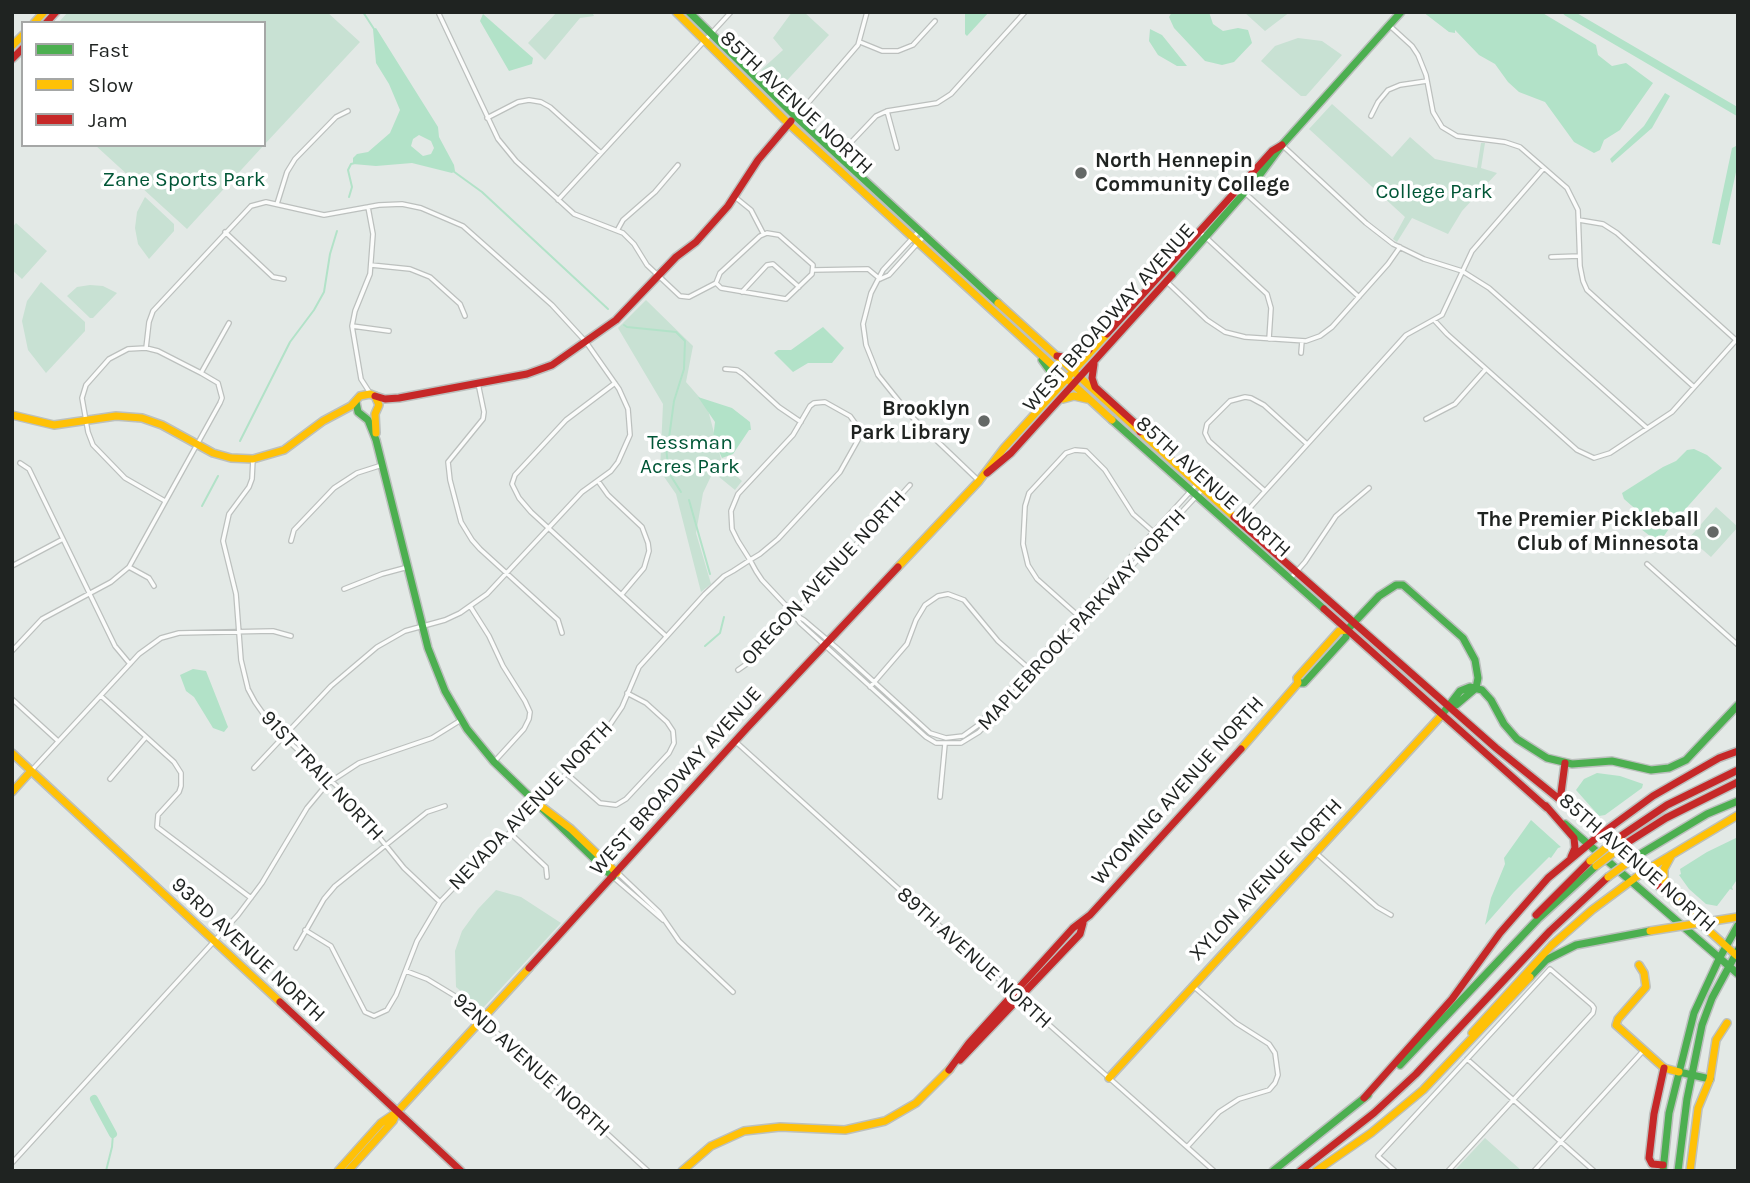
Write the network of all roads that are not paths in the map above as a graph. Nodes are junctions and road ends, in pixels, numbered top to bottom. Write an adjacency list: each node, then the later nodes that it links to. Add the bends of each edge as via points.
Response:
1 (676, 12): 10 (main road, 85TH AVENUE NORTH)
2 (688, 12): 10 (main road, 85TH AVENUE NORTH)
3 (731, 12): 10 (street)
4 (866, 12): 11 (street)
5 (1025, 12): 14 (street, via 944,99)
6 (1401, 12): 9 (main road, WEST BROADWAY AVENUE)
7 (439, 14): 17 (street)
8 (935, 21): 11 (street, via 913,45 898,51 882,51)
9 (1390, 25): 12 (street, via 1418,55); 19 (main road, WEST BROADWAY AVENUE)
10 (708, 38): 16 (main road, 85TH AVENUE NORTH); 18 (main road, 85TH AVENUE NORTH); 21 (street)
11 (860, 42): 16 (street)
12 (1427, 81): 15 (street, via 1388,90); 24 (street, via 1433,112 1449,132 1512,144)
13 (348, 111): 28 (street, via 336,117 295,159)
14 (887, 111): 20 (street); 22 (street, via 869,122)
15 (1371, 116)
16 (796, 117): 18 (main road); 22 (main road, 85TH AVENUE NORTH)
17 (487, 118): 21 (street, via 523,100 541,102); 27 (street, via 512,157)
18 (789, 124): 26 (main road, via 758,160); 36 (main road, 85TH AVENUE NORTH)
19 (1282, 145): 25 (main road, WEST BROADWAY AVENUE); 37 (street, via 1366,223)
20 (897, 148)
21 (601, 153): 27 (street)
22 (838, 156): 33 (main road, 85TH AVENUE NORTH)
23 (678, 165): 31 (street)
24 (1544, 168): 30 (street, via 1572,195); 42 (street, via 1478,243)
25 (1242, 190): 35 (main road, WEST BROADWAY AVENUE); 51 (street)
26 (735, 197): 34 (street, via 751,210); 43 (main road)
27 (558, 200): 31 (street, via 579,218)
28 (278, 204): 29 (street, via 324,215); 32 (street, via 258,202)
29 (368, 207): 40 (street, via 373,234); 61 (street, via 413,206 463,226 561,313)
30 (1579, 220): 38 (street); 59 (street, via 1603,224 1617,233)
31 (618, 229): 43 (street)
32 (225, 232): 44 (street, via 274,277); 62 (street, via 153,311)
33 (922, 233): 36 (street); 64 (main road, 85TH AVENUE NORTH)
34 (763, 234): 41 (street, via 779,235); 47 (street, via 720,273)
35 (1203, 234): 46 (main road, WEST BROADWAY AVENUE); 57 (main road, WEST BROADWAY AVENUE); 58 (street, via 1267,294)
36 (916, 239): 45 (street, via 883,270); 49 (main road, 85TH AVENUE NORTH)
37 (1400, 247): 42 (street); 51 (street)
38 (1580, 256): 39 (street); 73 (street, via 1587,290)
39 (1551, 257)
40 (371, 265): 52 (street, via 410,269 430,277 460,304); 55 (street)
41 (813, 270): 45 (street, via 867,270); 48 (street)
42 (1462, 271): 53 (street, via 1446,309); 86 (street, via 1489,288)
43 (659, 275): 47 (street, via 689,298); 61 (main road, via 617,320)
44 (284, 279)
45 (880, 279): 94 (street, via 867,302 863,324 873,366 914,420)
46 (1166, 281): 58 (street, via 1216,327 1235,336); 65 (main road, WEST BROADWAY AVENUE)
47 (716, 283): 50 (street)
48 (799, 287): 50 (street, via 786,299); 50 (street, via 773,264)
49 (971, 290): 69 (main road, 85TH AVENUE NORTH); 78 (main road, via 1050,368 1054,376)
50 (742, 292)
51 (1359, 297): 60 (street, via 1326,332)
52 (466, 316)
53 (1435, 321): 67 (street); 89 (street, via 1406,335)
54 (229, 323): 68 (street)
55 (352, 326): 56 (street); 70 (street)
56 (389, 331)
57 (1109, 332): 64 (main road, via 1078,358); 69 (main road, WEST BROADWAY AVENUE)
58 (1269, 339): 60 (street)
59 (1737, 339): 73 (street)
60 (1302, 341): 63 (street)
61 (586, 342): 71 (main road, via 552,365); 72 (street)
62 (146, 348): 68 (street); 84 (street, via 114,355 90,380 82,398)
63 (1301, 353)
64 (1054, 355): 69 (main road, 85TH AVENUE NORTH)
65 (1096, 360): 69 (main road, WEST BROADWAY AVENUE); 87 (main road, via 1095,387 1138,426)
66 (724, 369): 85 (street, via 743,374)
67 (1486, 369): 83 (street, via 1455,404); 86 (street, via 1577,450 1594,458 1610,453)
68 (201, 373): 90 (street, via 220,388 222,398)
69 (1073, 378): 77 (main road, 85TH AVENUE NORTH); 78 (main road, WEST BROADWAY AVENUE); 87 (main road, 85TH AVENUE NORTH)
70 (361, 379): 74 (street); 76 (street)
71 (478, 382): 75 (main road); 113 (street, via 483,419 448,462 450,480 466,531)
72 (615, 383): 95 (street, via 624,399 630,435 611,471); 102 (street, via 577,410 515,475 512,484)
73 (1694, 387): 86 (street, via 1672,412)
74 (373, 395): 75 (main road); 76 (main road); 79 (main road, via 379,401)
75 (400, 398): 79 (main road)
76 (358, 399): 80 (main road); 81 (main road)
77 (1090, 400): 78 (main road, via 1071,396); 98 (main road, 85TH AVENUE NORTH)
78 (1050, 403): 94 (main road, WEST BROADWAY AVENUE)
79 (377, 412): 81 (main road); 88 (main road)
80 (336, 414): 81 (main road); 91 (main road, via 284,450)
81 (361, 414): 88 (main road)
82 (12, 415): 84 (main road, via 44,424)
83 (1426, 419)
84 (85, 421): 90 (main road, via 142,418); 100 (street, via 89,440 118,472)
85 (801, 422): 107 (street, via 733,505 732,529); 107 (street, NEVADA AVENUE NORTH, via 814,403 830,404 855,421 855,446 839,472 794,522)
86 (1647, 428)
87 (1141, 435): 98 (main road, 85TH AVENUE NORTH)
88 (376, 440): 93 (main road)
89 (1307, 444): 99 (street); 99 (street, via 1251,398 1230,401 1207,424 1209,441)
90 (197, 445): 91 (main road, via 222,456); 100 (street)
91 (253, 459): 125 (street, 91ST TRAIL NORTH, via 252,479 229,514 223,541)
92 (20, 463): 105 (street, via 29,469)
93 (382, 465): 106 (street, via 357,473 334,488 294,530); 111 (main road)
94 (981, 478): 129 (main road, WEST BROADWAY AVENUE)
95 (598, 481): 102 (street); 118 (street, via 642,527 648,543 644,568)
96 (910, 485): 120 (street, OREGON AVENUE NORTH)
97 (1369, 488): 112 (street, via 1336,516)
98 (1197, 490): 101 (main road, 85TH AVENUE NORTH); 103 (street, MAPLEBROOK PARKWAY NORTH); 104 (street, MAPLEBROOK PARKWAY NORTH); 114 (main road, 85TH AVENUE NORTH)
99 (1265, 491): 101 (street)
100 (165, 501): 110 (street)
101 (1238, 521): 112 (main road, 85TH AVENUE NORTH)
102 (549, 528): 113 (street); 118 (street)
103 (1153, 532): 104 (street); 121 (street, MAPLEBROOK PARKWAY NORTH); 121 (street, via 1086,451 1069,451 1029,493 1024,557 1037,579)
104 (1158, 536): 122 (street, MAPLEBROOK PARKWAY NORTH)
105 (63, 539): 109 (street); 117 (street)
106 (292, 541)
107 (750, 560): 120 (street, via 767,587); 128 (street, NEVADA AVENUE NORTH, via 718,581)
108 (1647, 564): 130 (street)
109 (12, 566)
110 (129, 567): 115 (street); 117 (street)
111 (408, 567): 116 (street); 123 (main road)
112 (1296, 572): 114 (street); 124 (main road, 85TH AVENUE NORTH)
113 (507, 574): 119 (street); 126 (street, via 558,620)
114 (1290, 579): 124 (main road, 85TH AVENUE NORTH)
115 (154, 586)
116 (344, 589)
117 (90, 593): 131 (street, via 42,619); 132 (street, via 115,646)
118 (621, 594): 128 (street)
119 (470, 606): 123 (street); 154 (street, via 530,712 524,729)
120 (794, 614): 129 (street); 134 (street, OREGON AVENUE NORTH)
121 (1078, 616): 122 (street); 133 (street, MAPLEBROOK PARKWAY NORTH)
122 (1083, 620): 135 (street, MAPLEBROOK PARKWAY NORTH)
123 (422, 626): 145 (main road, via 436,670); 146 (street, via 377,647 331,685)
124 (1351, 627): 138 (main road, WYOMING AVENUE NORTH, via 1379,596 1403,585 1463,638 1475,660); 143 (main road, 85TH AVENUE NORTH); 144 (main road, 85TH AVENUE NORTH); 203 (main road, WYOMING AVENUE NORTH, via 1339,631 1297,678 1298,683 1083,922 1080,934)
125 (240, 632): 127 (street, via 273,631); 132 (street, via 170,635 146,647); 146 (street, 91ST TRAIL NORTH, via 248,689 262,715)
126 (562, 633)
127 (291, 636)
128 (666, 636): 139 (street, NEVADA AVENUE NORTH, via 639,667)
129 (827, 644): 136 (street); 137 (street); 150 (main road, WEST BROADWAY AVENUE)
130 (1738, 645)
131 (12, 651)
132 (130, 664): 140 (street)
133 (1029, 669): 135 (street); 136 (street, via 964,600 948,594 925,605 907,644); 148 (street, MAPLEBROOK PARKWAY NORTH, via 971,732)
134 (738, 670)
135 (1034, 673): 151 (street, MAPLEBROOK PARKWAY NORTH, via 969,740)
136 (874, 682): 137 (street); 148 (street, via 930,733)
137 (870, 687): 151 (street, via 926,737)
138 (1476, 688): 143 (main road, XYLON AVENUE NORTH); 155 (main road, via 1488,694 1517,739 1541,755)
139 (627, 693): 159 (street, NEVADA AVENUE NORTH, via 611,724); 159 (street, via 667,722 674,743 626,799 611,806 600,803)
140 (100, 695): 147 (street); 149 (street)
141 (12, 699): 149 (street)
142 (1738, 705): 155 (main road, via 1693,754 1669,768 1651,770 1612,761)
143 (1449, 707): 144 (main road, XYLON AVENUE NORTH); 164 (main road, 85TH AVENUE NORTH)
144 (1443, 714): 170 (main road, 85TH AVENUE NORTH); 177 (main road, XYLON AVENUE NORTH)
145 (461, 720): 154 (main road); 162 (street, via 432,738 359,763)
146 (283, 736): 156 (street); 162 (street, 91ST TRAIL NORTH)
147 (146, 737): 161 (street); 185 (street, via 181,773 179,792 156,819 157,827)
148 (946, 738): 151 (street)
149 (58, 741): 158 (street)
150 (736, 742): 182 (main road, WEST BROADWAY AVENUE); 203 (street, 89TH AVENUE NORTH)
151 (945, 744): 166 (street)
152 (1738, 751): 174 (main road, via 1653,796)
153 (12, 753): 158 (main road, 93RD AVENUE NORTH)
154 (494, 762): 168 (main road)
155 (1565, 763): 160 (main road)
156 (254, 768)
157 (1738, 770): 180 (main road, bridge, via 1667,805 1618,838)
158 (32, 771): 165 (main road); 192 (main road, 93RD AVENUE NORTH)
159 (567, 774): 168 (street, NEVADA AVENUE NORTH)
160 (1564, 776): 164 (main road, via 1554,788); 172 (main road, via 1563,797)
161 (110, 779)
162 (331, 780): 175 (street, 91ST TRAIL NORTH); 185 (street, via 307,808)
163 (1738, 782): 180 (main road, bridge, via 1666,818)
164 (1541, 786): 172 (main road, 85TH AVENUE NORTH)
165 (12, 792)
166 (940, 797)
167 (1738, 801): 229 (main road, bridge, via 1707,814 1608,877 1550,931 1416,1074)
168 (537, 803): 173 (street, NEVADA AVENUE NORTH); 182 (main road, via 564,833)
169 (444, 806): 175 (street, via 428,812)
170 (1546, 806): 176 (main road, 85TH AVENUE NORTH); 179 (main road, via 1574,838)
171 (1738, 815): 178 (main road)
172 (1584, 820): 174 (main road, 85TH AVENUE NORTH)
173 (510, 833): 183 (street, via 546,867); 186 (street, NEVADA AVENUE NORTH)
174 (1601, 834): 176 (main road); 181 (main road, 85TH AVENUE NORTH)
175 (386, 845): 186 (street, 91ST TRAIL NORTH); 191 (street, via 329,892)
176 (1589, 845): 179 (main road); 184 (main road, 85TH AVENUE NORTH)
177 (1315, 852): 188 (street); 201 (main road, XYLON AVENUE NORTH)
178 (1673, 853): 181 (main road); 187 (main road, via 1664,880)
179 (1569, 859): 214 (main road, via 1524,904 1452,999)
180 (1593, 864): 214 (main road)
181 (1643, 872): 184 (main road); 187 (main road, 85TH AVENUE NORTH)
182 (615, 875): 202 (street); 204 (main road, WEST BROADWAY AVENUE)
183 (547, 877)
184 (1630, 882): 196 (main road, 85TH AVENUE NORTH); 211 (main road, via 1552,945)
185 (251, 898): 192 (street)
186 (440, 902): 199 (street, NEVADA AVENUE NORTH)
187 (1688, 911): 193 (main road, 85TH AVENUE NORTH)
188 (1391, 915)
189 (1738, 917): 211 (main road, bridge, via 1576,945 1546,960)
190 (1738, 925): 193 (main road)
191 (305, 930): 194 (street); 199 (street, NEVADA AVENUE NORTH, via 331,946 365,1012 374,1016 387,1010)
192 (214, 941): 216 (main road, 93RD AVENUE NORTH); 219 (street)
193 (1726, 946): 195 (main road, 85TH AVENUE NORTH); 196 (main road)
194 (296, 948)
195 (1737, 954): 198 (main road)
196 (1719, 958): 198 (main road, 85TH AVENUE NORTH); 209 (main road, via 1694,1013)
197 (1639, 965): 206 (main road, via 1646,987 1616,1025)
198 (1728, 967): 200 (main road, 85TH AVENUE NORTH); 210 (main road, via 1702,1025)
199 (406, 971): 204 (street, 92ND AVENUE NORTH, via 448,991)
200 (1738, 974)
201 (1193, 986): 212 (main road, XYLON AVENUE NORTH); 218 (street, via 1269,1044 1278,1075 1269,1090 1239,1099 1219,1112)
202 (733, 992)
203 (1017, 996): 212 (street, 89TH AVENUE NORTH); 226 (main road, WYOMING AVENUE NORTH, via 916,1103 885,1121 845,1130 772,1127 744,1131 711,1146)
204 (482, 1018): 216 (main road, WEST BROADWAY AVENUE); 225 (street, 92ND AVENUE NORTH)
205 (1727, 1023): 213 (main road, via 1716,1040)
206 (1644, 1050): 208 (main road); 217 (street)
207 (1467, 1059): 215 (street); 215 (street, via 1550,969 1594,1008 1593,1013); 231 (street, via 1378,1156)
208 (1664, 1068): 209 (main road); 220 (main road, via 1649,1158)
209 (1679, 1072): 210 (main road); 220 (main road)
210 (1691, 1074): 213 (main road); 221 (main road)
211 (1439, 1075): 230 (main road, via 1398,1113)
212 (1109, 1078): 218 (street, 89TH AVENUE NORTH)
213 (1710, 1079): 235 (main road, via 1698,1108)
214 (1364, 1098): 228 (main road)
215 (1514, 1100): 217 (street); 232 (street)
216 (397, 1112): 222 (main road, WEST BROADWAY AVENUE); 223 (main road, WEST BROADWAY AVENUE); 224 (main road, 93RD AVENUE NORTH)
217 (1561, 1142): 233 (street); 234 (street)
218 (1187, 1147): 227 (street, 89TH AVENUE NORTH)
219 (12, 1163)
220 (1663, 1168): 221 (main road)
221 (1679, 1168)
222 (338, 1171)
223 (348, 1171)
224 (461, 1171)
225 (648, 1171)
226 (682, 1171)
227 (1214, 1171)
228 (1273, 1171)
229 (1300, 1171)
230 (1316, 1171)
231 (1395, 1171)
232 (1448, 1171)
233 (1534, 1171)
234 (1594, 1171)
235 (1690, 1171)

